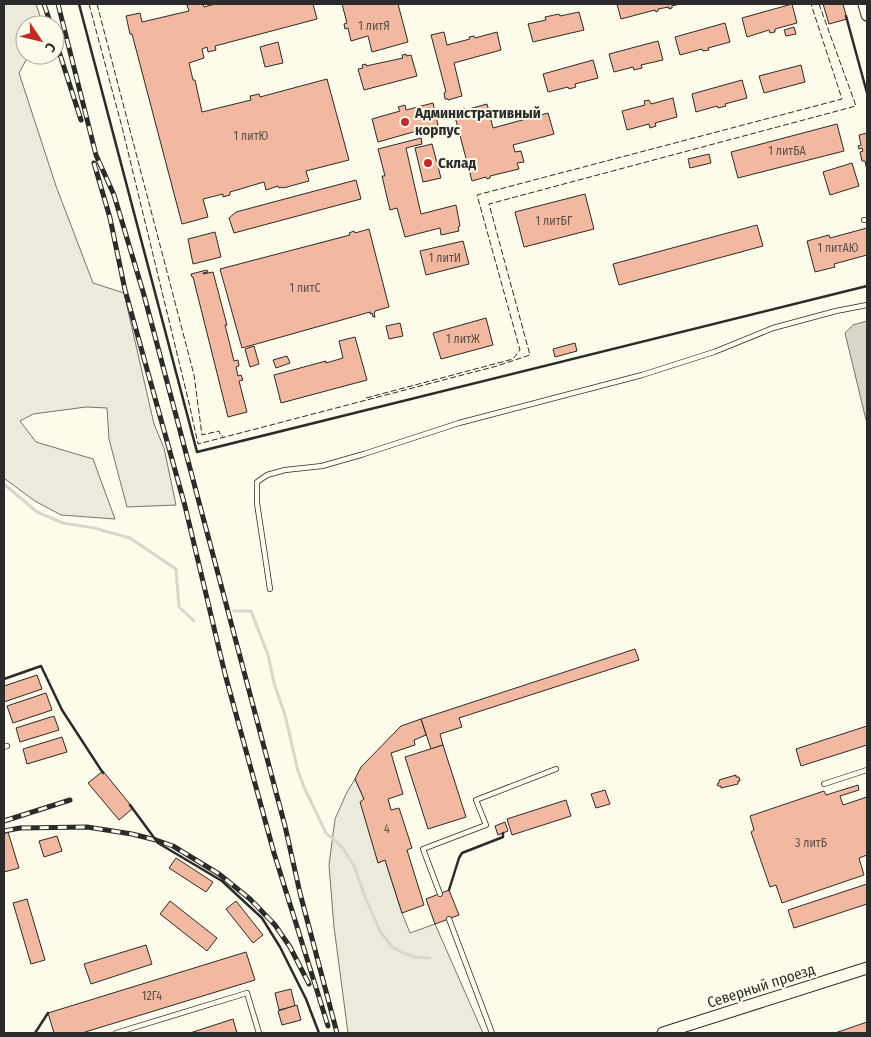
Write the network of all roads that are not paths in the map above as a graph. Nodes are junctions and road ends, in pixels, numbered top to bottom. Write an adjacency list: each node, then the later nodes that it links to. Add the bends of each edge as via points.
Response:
1 (864, 4): 2 (street)
2 (867, 15)
3 (867, 305): 4 (lane, via 773,328 714,352 651,372 459,423 322,466 267,475 257,482 257,503)
4 (270, 589)
5 (556, 769): 8 (lane, via 476,800 486,825 423,849)
6 (867, 770): 7 (lane)
7 (824, 784)
8 (440, 894)
9 (449, 918): 13 (lane)
10 (867, 968): 14 (street, Северный проезд)
11 (116, 1033): 12 (lane, via 247,993)
12 (259, 1033)
13 (492, 1033)
14 (663, 1033)

